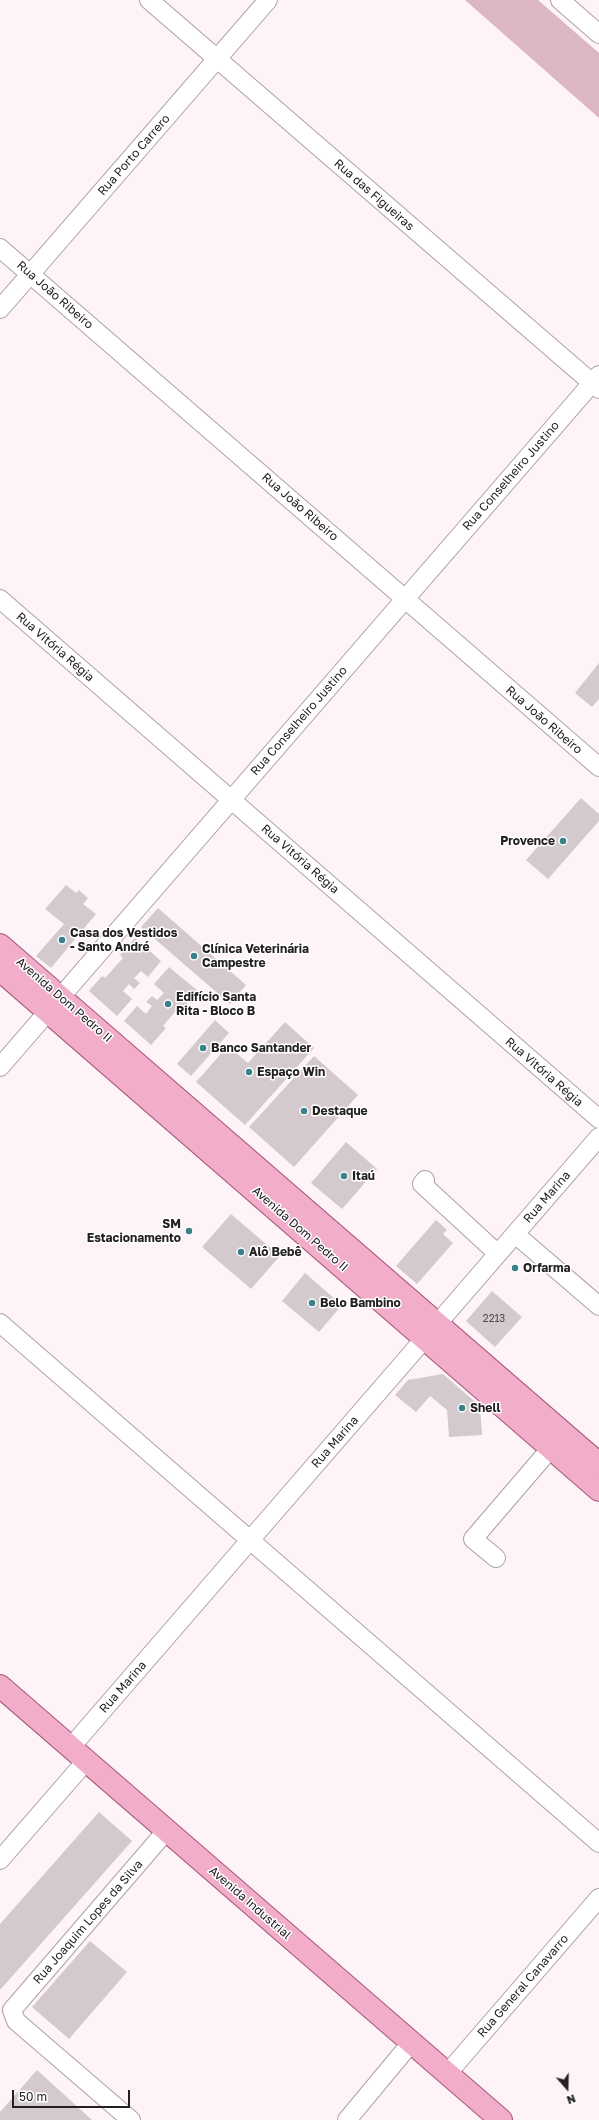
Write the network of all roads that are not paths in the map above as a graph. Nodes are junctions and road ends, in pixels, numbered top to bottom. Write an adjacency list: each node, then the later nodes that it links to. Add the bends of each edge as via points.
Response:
1 (149, 0): 5 (street, Rua das Figueiras)
2 (268, 0): 5 (street, Rua Porto Carrero)
3 (560, 0): 4 (street)
4 (599, 34)
5 (217, 59): 7 (street, Rua Porto Carrero); 9 (street, Rua das Figueiras)
6 (0, 248): 7 (street, Rua João Ribeiro)
7 (30, 274): 8 (street, Rua Porto Carrero); 11 (street, Rua João Ribeiro)
8 (0, 309)
9 (597, 382): 11 (street, Rua Conselheiro Justino)
10 (0, 599): 13 (street, Rua Vitória Régia)
11 (405, 599): 12 (street, Rua João Ribeiro); 13 (street, Rua Conselheiro Justino)
12 (599, 767)
13 (231, 800): 16 (street, Rua Conselheiro Justino); 18 (street, Rua Vitória Régia)
14 (0, 945): 16 (main road, Avenida Dom Pedro II)
15 (0, 970): 16 (main road, Avenida Dom Pedro II)
16 (54, 1005): 17 (street, Rua Conselheiro Justino); 25 (main road, Avenida Dom Pedro II)
17 (0, 1068)
18 (599, 1120)
19 (599, 1137): 21 (street, Rua Marina)
20 (425, 1180): 22 (street, via 422,1184)
21 (515, 1234): 22 (street, Rua Marina); 23 (street)
22 (498, 1254): 25 (street, Rua Marina)
23 (599, 1306)
24 (0, 1323): 29 (street)
25 (432, 1330): 26 (main road, Avenida Dom Pedro II); 27 (main road, Avenida Dom Pedro II); 29 (street, Rua Marina)
26 (551, 1448): 28 (main road, Avenida Dom Pedro II); 30 (street, via 473,1539)
27 (599, 1464)
28 (599, 1490)
29 (250, 1540): 32 (street, Rua Marina); 34 (street)
30 (496, 1558)
31 (0, 1686): 32 (main road, Avenida Industrial)
32 (79, 1754): 33 (main road, Avenida Industrial); 35 (street, Rua Marina)
33 (167, 1830): 37 (main road, Avenida Industrial); 39 (street, Rua Joaquim Lopes da Silva, via 15,2006 12,2014 16,2022)
34 (599, 1843)
35 (0, 1860)
36 (599, 1898): 38 (street, Rua General Canavarro)
37 (411, 2043): 38 (main road, Avenida Industrial); 40 (street)
38 (447, 2074): 41 (main road, Avenida Industrial)
39 (131, 2120)
40 (347, 2120)
41 (501, 2120)

